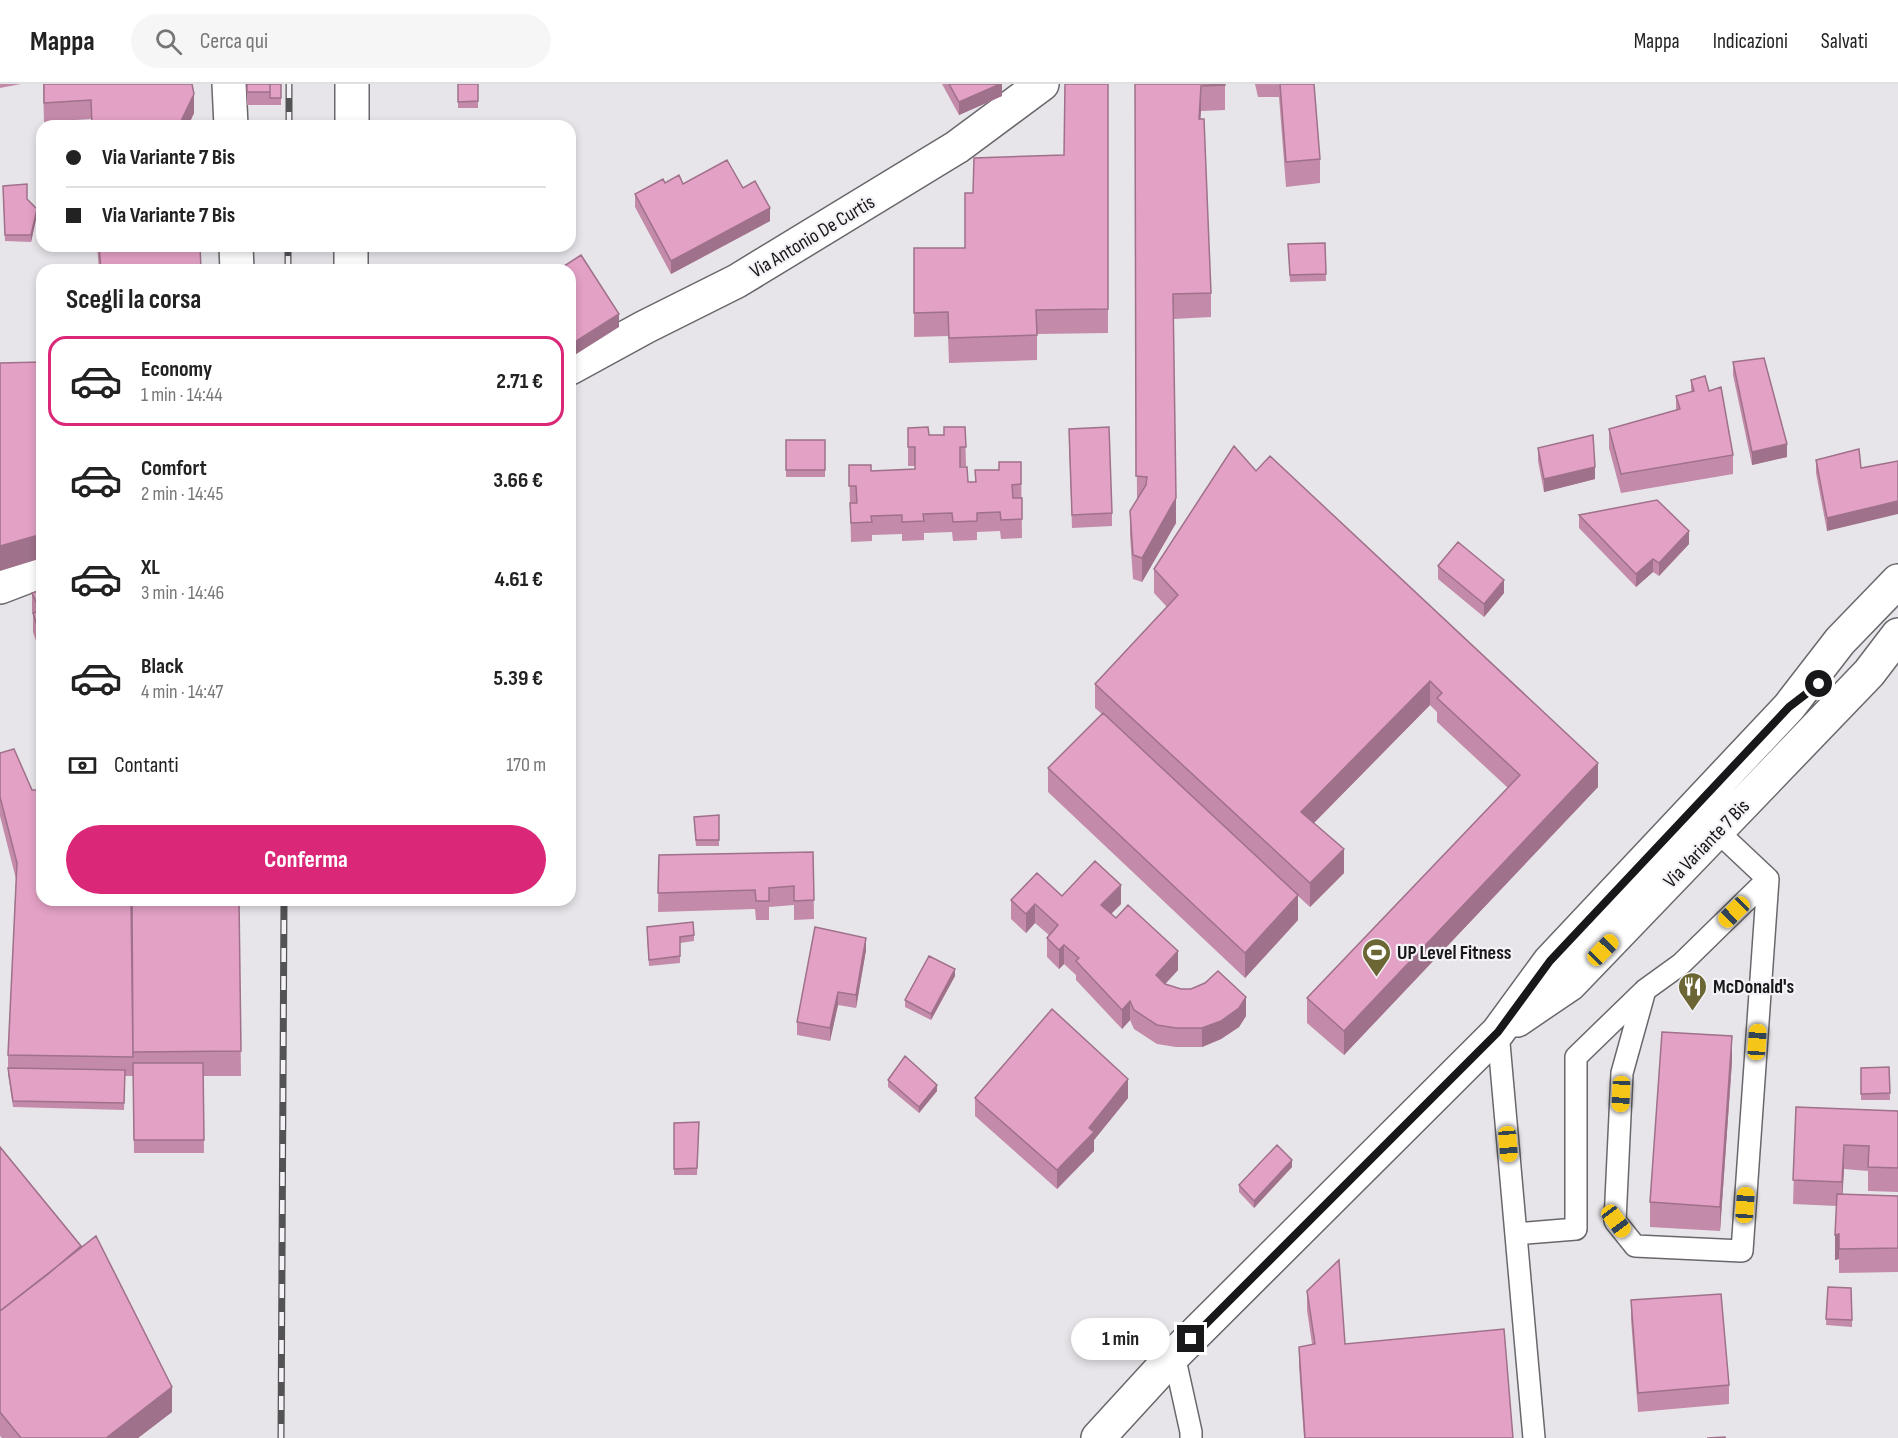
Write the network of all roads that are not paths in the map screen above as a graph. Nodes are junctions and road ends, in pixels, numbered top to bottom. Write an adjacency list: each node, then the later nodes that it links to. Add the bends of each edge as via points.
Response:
1 (229, 84): 4 (main road)
2 (352, 84): 5 (main road)
3 (1042, 84): 6 (main road, Via Antonio De Curtis, via 957,147 747,275)
4 (231, 120)
5 (352, 120)
6 (576, 365)
7 (36, 573): 9 (main road)
8 (1898, 581): 13 (main road, Via Variante 7 Bis, via 1840,641)
9 (0, 587)
10 (1898, 626): 13 (main road, Via Variante 7 Bis)
11 (1898, 635): 12 (main road, Via Variante 7 Bis)
12 (1883, 668): 14 (main road, Via Variante 7 Bis)
13 (1789, 707): 17 (main road, Via Variante 7 Bis, via 1550,961)
14 (1717, 831): 15 (lane); 17 (main road, Via Variante 7 Bis, via 1570,984)
15 (1768, 879): 16 (lane, via 1681,964); 16 (lane, via 1742,1251 1635,1246 1616,1221 1622,1073)
16 (1645, 990): 18 (lane, via 1576,1057 1576,1229)
17 (1498, 1032): 18 (lane); 19 (main road, Via Variante 7 Bis)
18 (1516, 1234): 22 (lane)
19 (1174, 1355): 20 (main road, Via Variante 7 Bis); 21 (lane)
20 (1098, 1438)
21 (1191, 1438)
22 (1534, 1438)

